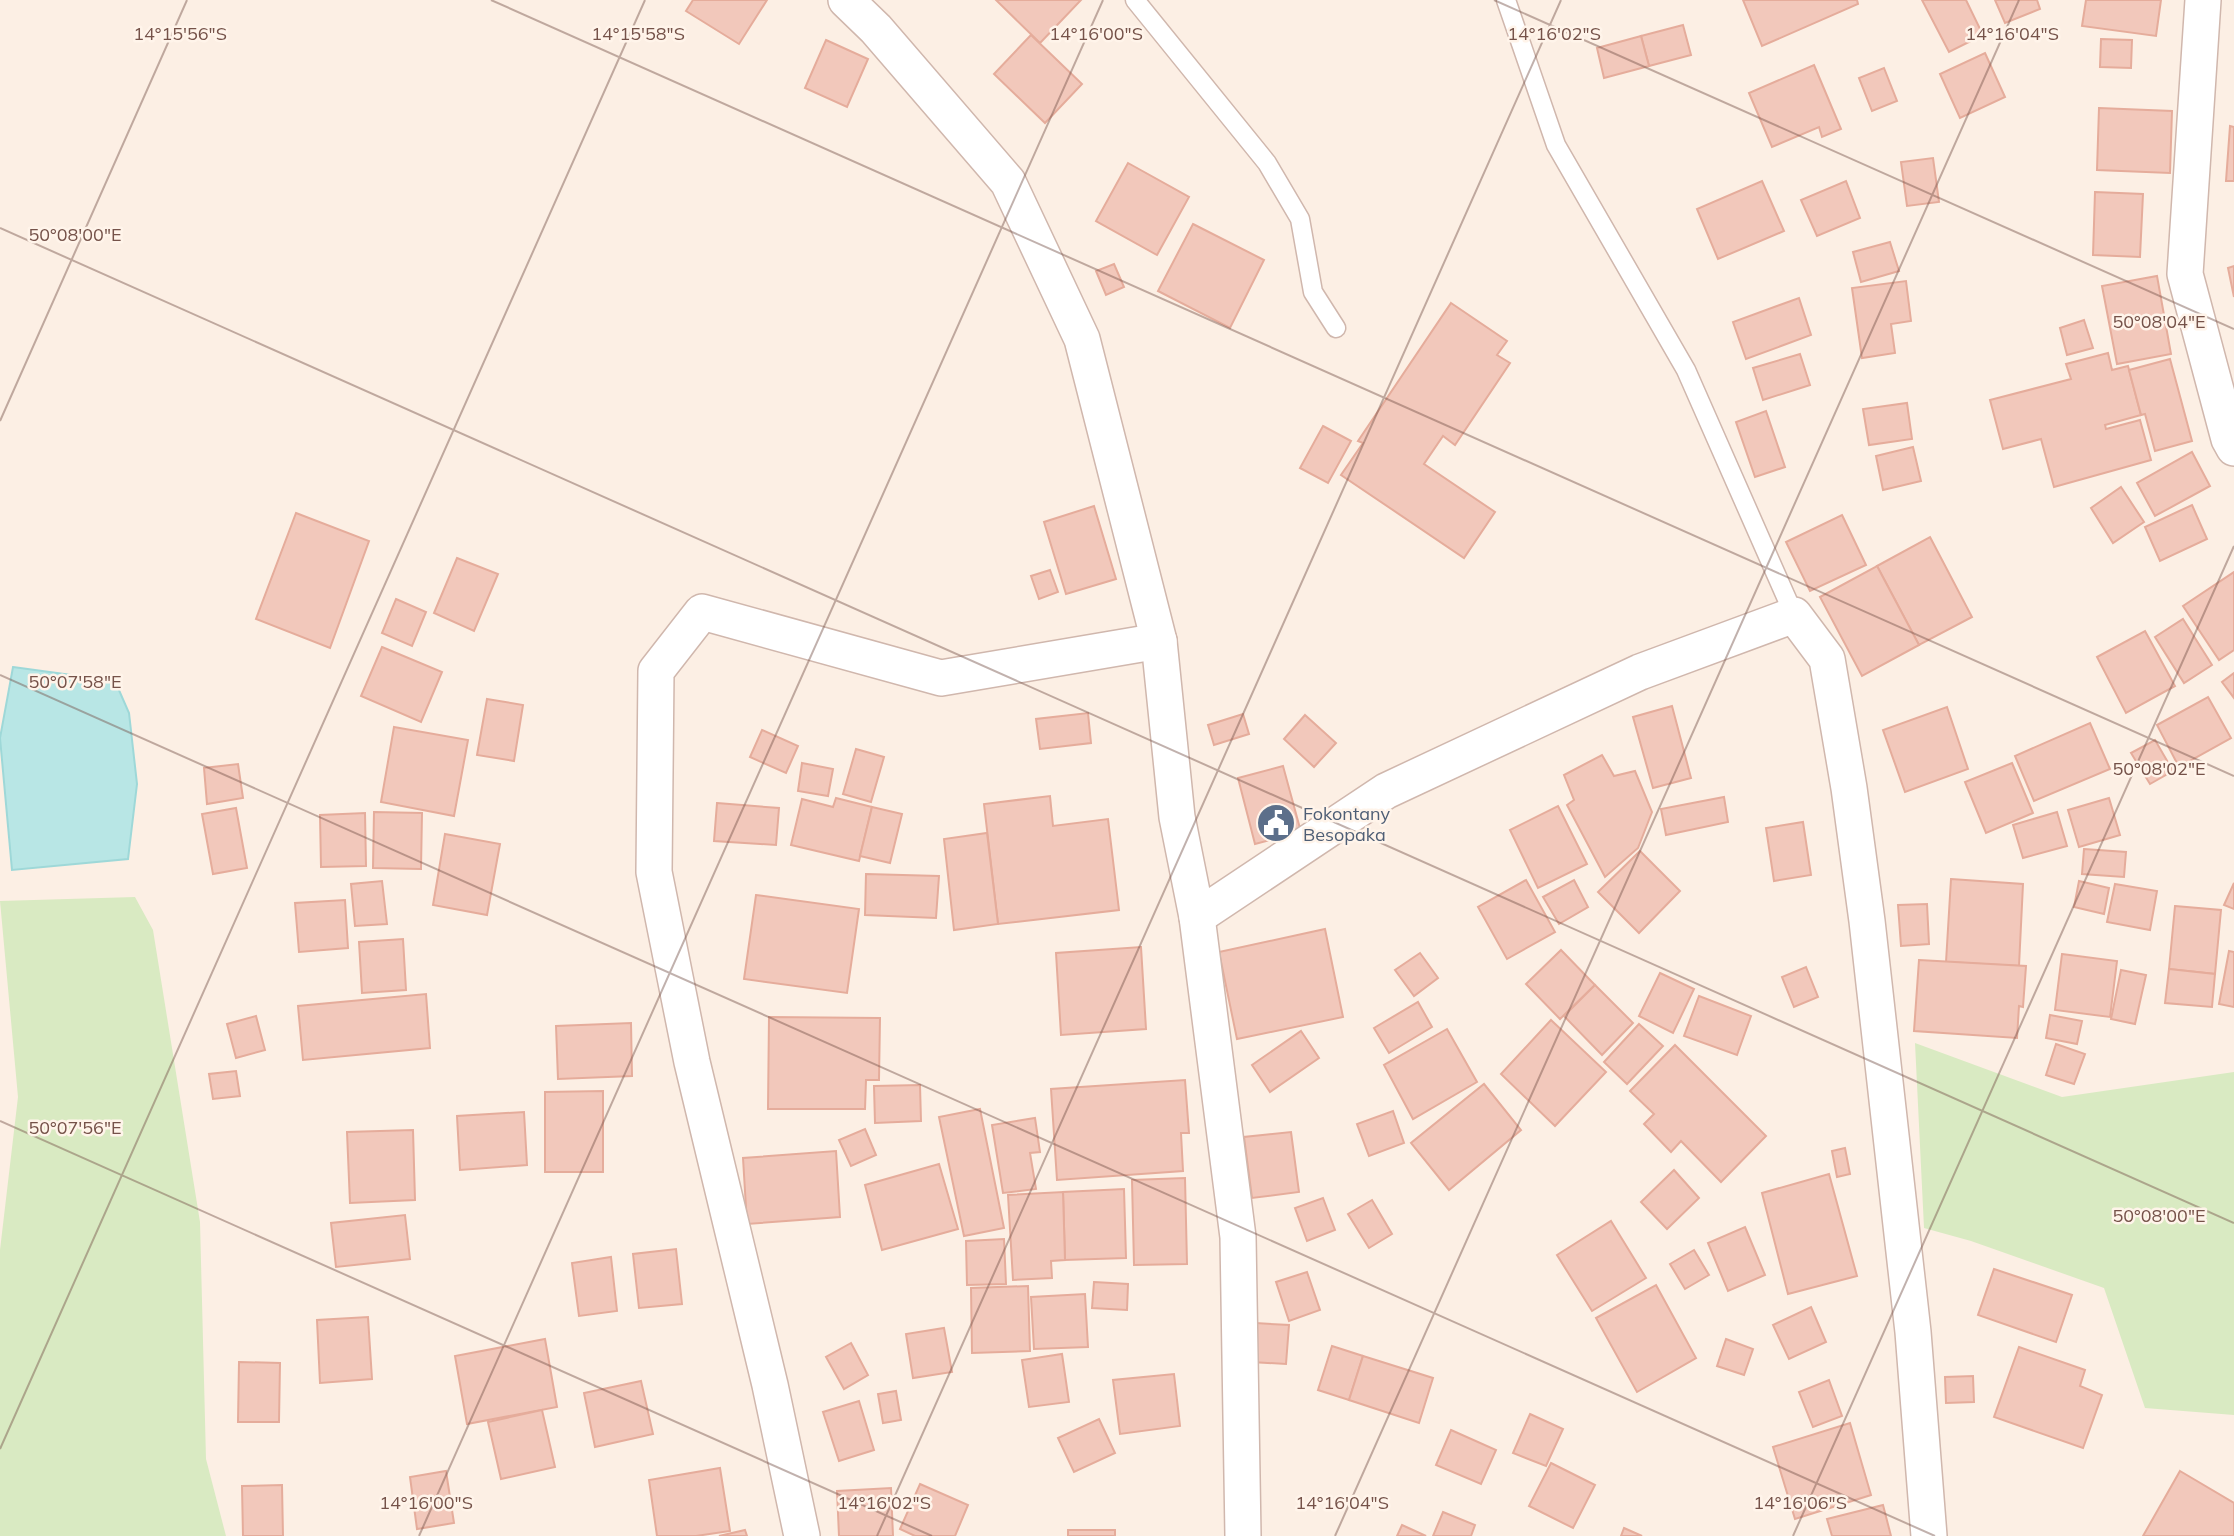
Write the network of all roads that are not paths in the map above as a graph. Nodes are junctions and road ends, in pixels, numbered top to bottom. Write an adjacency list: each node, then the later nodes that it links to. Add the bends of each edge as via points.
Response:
1 (846, 0): 8 (street, via 1009,182 1082,339)
2 (1135, 0): 5 (lane, via 1268,163 1300,219 1313,292)
3 (1506, 0): 7 (lane, via 1556,145 1686,370)
4 (2203, 0): 6 (street, via 2185,274)
5 (1336, 328)
6 (2234, 448)
7 (1794, 615): 9 (street, via 1640,671 1386,791); 12 (street, via 1827,659 1849,788 1912,1319)
8 (1160, 641): 9 (street, via 1177,817); 10 (street, via 941,678 702,612 656,671 654,872 692,1062)
9 (1197, 917): 11 (street, via 1238,1237)
10 (802, 1536)
11 (1243, 1536)
12 (1929, 1536)

